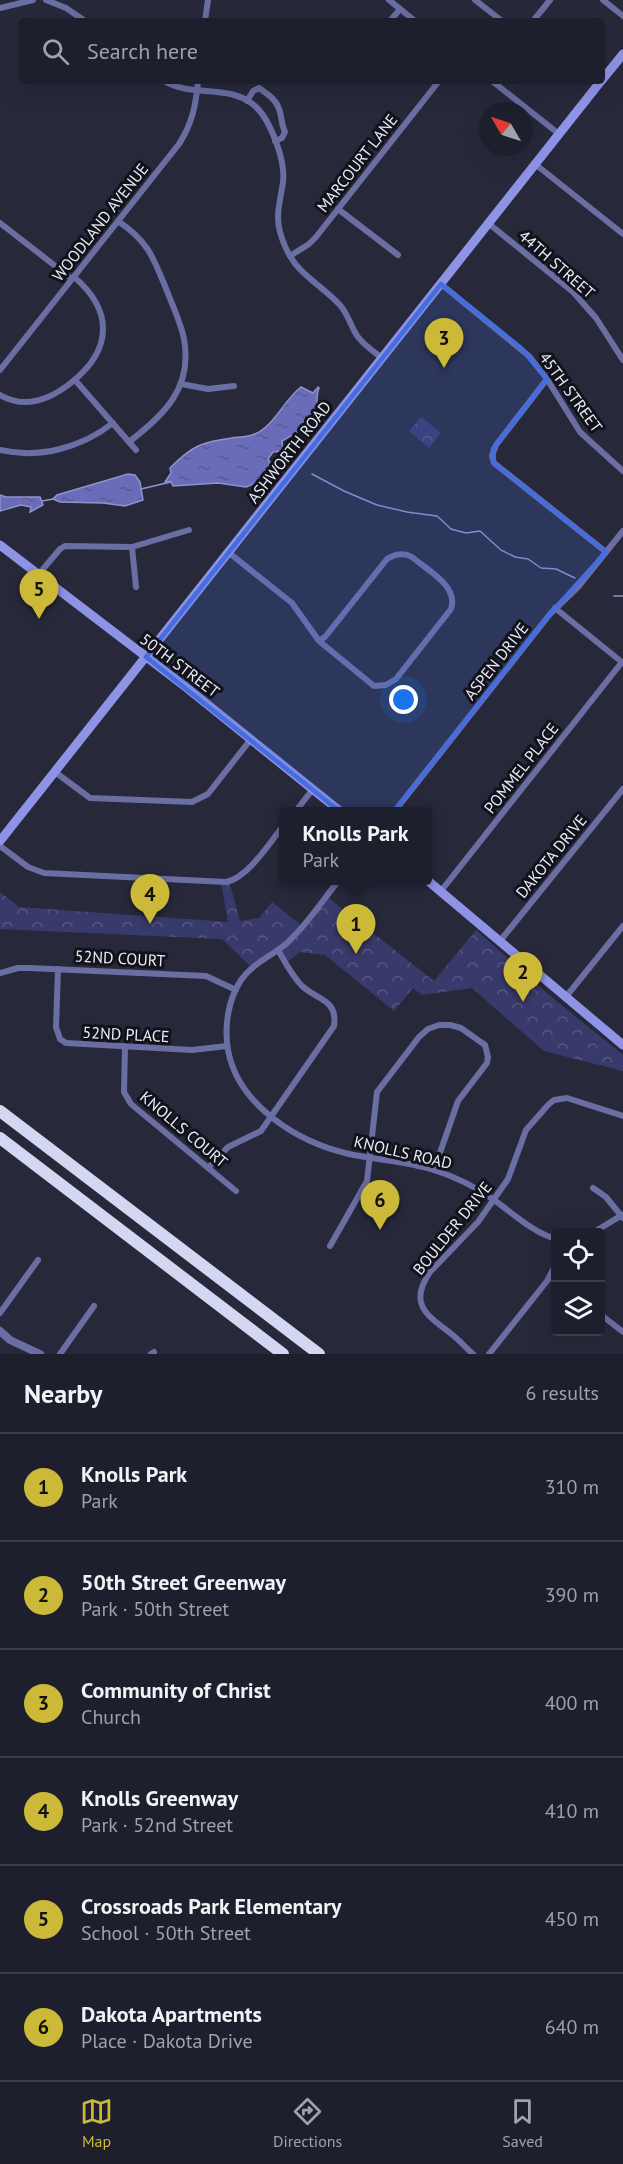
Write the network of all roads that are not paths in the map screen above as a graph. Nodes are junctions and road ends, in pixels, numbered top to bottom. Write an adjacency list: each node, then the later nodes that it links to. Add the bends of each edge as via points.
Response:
1 (33, 0): 8 (street)
2 (208, 0): 12 (street)
3 (389, 0): 9 (street)
4 (475, 0): 15 (street)
5 (550, 0): 16 (street)
6 (603, 0): 10 (street)
7 (49, 1): 11 (street)
8 (0, 8)
9 (400, 9): 13 (street); 14 (street)
10 (623, 16)
11 (81, 18)
12 (205, 18)
13 (392, 18)
14 (411, 18)
15 (498, 18)
16 (535, 18)
17 (623, 54): 18 (main road, ASHWORTH ROAD)
18 (605, 76)
19 (170, 84): 24 (street)
20 (198, 84): 24 (street, WOODLAND AVENUE)
21 (437, 84): 29 (street, MARCOURT LANE)
22 (496, 84): 26 (street)
23 (599, 84): 26 (main road, ASHWORTH ROAD)
24 (197, 91): 25 (street, via 229,93); 30 (street, WOODLAND AVENUE, via 188,130)
25 (247, 101): 27 (street, via 264,116); 27 (street, via 259,88 279,107 285,132)
26 (559, 134): 28 (main road, ASHWORTH ROAD)
27 (275, 141): 35 (street, via 284,174 278,220)
28 (535, 164): 32 (main road, ASHWORTH ROAD); 33 (street)
29 (338, 209): 34 (street); 35 (street, MARCOURT LANE, via 309,244)
30 (118, 221): 36 (street, WOODLAND AVENUE); 43 (street, via 145,243 153,256 184,338 186,357)
31 (0, 223): 36 (street)
32 (488, 223): 37 (main road, ASHWORTH ROAD); 39 (street, 44TH STREET, via 573,291)
33 (623, 234)
34 (398, 255)
35 (290, 256): 38 (street, via 302,273 341,306 358,336)
36 (73, 278): 40 (street, WOODLAND AVENUE); 42 (street, via 92,294 103,329 98,353)
37 (441, 284): 38 (main road, ASHWORTH ROAD); 41 (street, 45TH STREET, via 521,348)
38 (382, 358): 55 (main road, ASHWORTH ROAD)
39 (623, 360)
40 (0, 370)
41 (547, 379): 50 (street, 45TH STREET, via 580,432); 56 (street, via 496,445 494,462)
42 (75, 380): 45 (street, via 56,394 33,402); 46 (street)
43 (181, 384): 44 (street, via 208,389); 47 (street, via 163,414)
44 (234, 386)
45 (0, 395)
46 (113, 423): 47 (street); 48 (street, via 97,435 57,450)
47 (129, 442): 49 (street)
48 (0, 450)
49 (136, 450)
50 (623, 471)
51 (189, 530): 54 (street)
52 (623, 531): 56 (street, ASPEN DRIVE)
53 (0, 544): 57 (main road, 50TH STREET)
54 (132, 547): 57 (street, via 65,546); 58 (street)
55 (228, 552): 60 (street, via 292,603); 61 (main road, ASHWORTH ROAD)
56 (606, 552): 59 (street, ASPEN DRIVE)
57 (38, 574): 61 (main road, 50TH STREET)
58 (136, 587)
59 (555, 608): 62 (street); 69 (street, ASPEN DRIVE)
60 (319, 641): 60 (street, via 387,559 396,554 412,557 452,592 451,609 396,679 387,685 374,686)
61 (146, 657): 63 (main road, 50TH STREET); 64 (main road, ASHWORTH ROAD)
62 (622, 662): 75 (street, POMMEL PLACE)
63 (251, 740): 64 (street, via 208,794 197,801 90,798); 65 (main road, 50TH STREET)
64 (55, 772): 71 (main road, ASHWORTH ROAD)
65 (313, 789): 67 (street); 68 (main road, 50TH STREET)
66 (623, 789): 77 (street, DAKOTA DRIVE)
67 (299, 807)
68 (335, 807)
69 (398, 807)
70 (279, 831): 72 (street, via 245,873 226,882 44,873 28,867)
71 (0, 841)
72 (0, 846)
73 (432, 884): 75 (main road)
74 (335, 885): 78 (street)
75 (441, 891): 77 (main road)
76 (623, 926): 82 (street)
77 (500, 941): 82 (main road)
78 (278, 950): 81 (street, via 252,968); 87 (street, via 299,982 329,1004 334,1012 334,1026)
79 (58, 969): 80 (street, 52ND COURT, via 18,968); 81 (street, 52ND COURT, via 206,976); 85 (street, 52ND PLACE, via 56,1027 60,1039 74,1045)
80 (0, 973)
81 (236, 990): 84 (street, via 227,1019)
82 (565, 998): 83 (main road)
83 (623, 1045)
84 (227, 1046): 85 (street, 52ND PLACE, via 192,1050); 87 (street, via 243,1088)
85 (125, 1047): 91 (street, KNOLLS COURT, via 123,1086 131,1104)
86 (0, 1111): 110 (highway)
87 (272, 1116): 90 (street, KNOLLS ROAD, via 321,1145); 91 (street, via 261,1131 228,1147)
88 (623, 1116): 95 (street, BOULDER DRIVE, via 567,1098 548,1105 526,1130 508,1179)
89 (0, 1138): 109 (highway)
90 (370, 1158): 92 (street, KNOLLS ROAD); 92 (street, via 377,1092 382,1083 428,1029 450,1025 482,1041 488,1050 487,1063 458,1101); 99 (street, via 367,1181)
91 (208, 1168): 94 (street, KNOLLS COURT)
92 (434, 1170): 95 (street, KNOLLS ROAD)
93 (593, 1188): 96 (street)
94 (236, 1191)
95 (494, 1200): 98 (street, KNOLLS ROAD); 111 (street, BOULDER DRIVE, via 430,1272 421,1294 430,1318)
96 (622, 1216): 97 (street)
97 (602, 1228)
98 (551, 1237)
99 (330, 1246)
100 (38, 1260): 103 (street)
101 (551, 1279): 112 (street)
102 (94, 1306): 108 (street)
103 (0, 1313)
104 (605, 1318): 106 (street)
105 (0, 1332): 107 (street)
106 (623, 1332)
107 (40, 1354)
108 (60, 1354)
109 (283, 1354)
110 (319, 1354)
111 (473, 1354)
112 (489, 1354)

